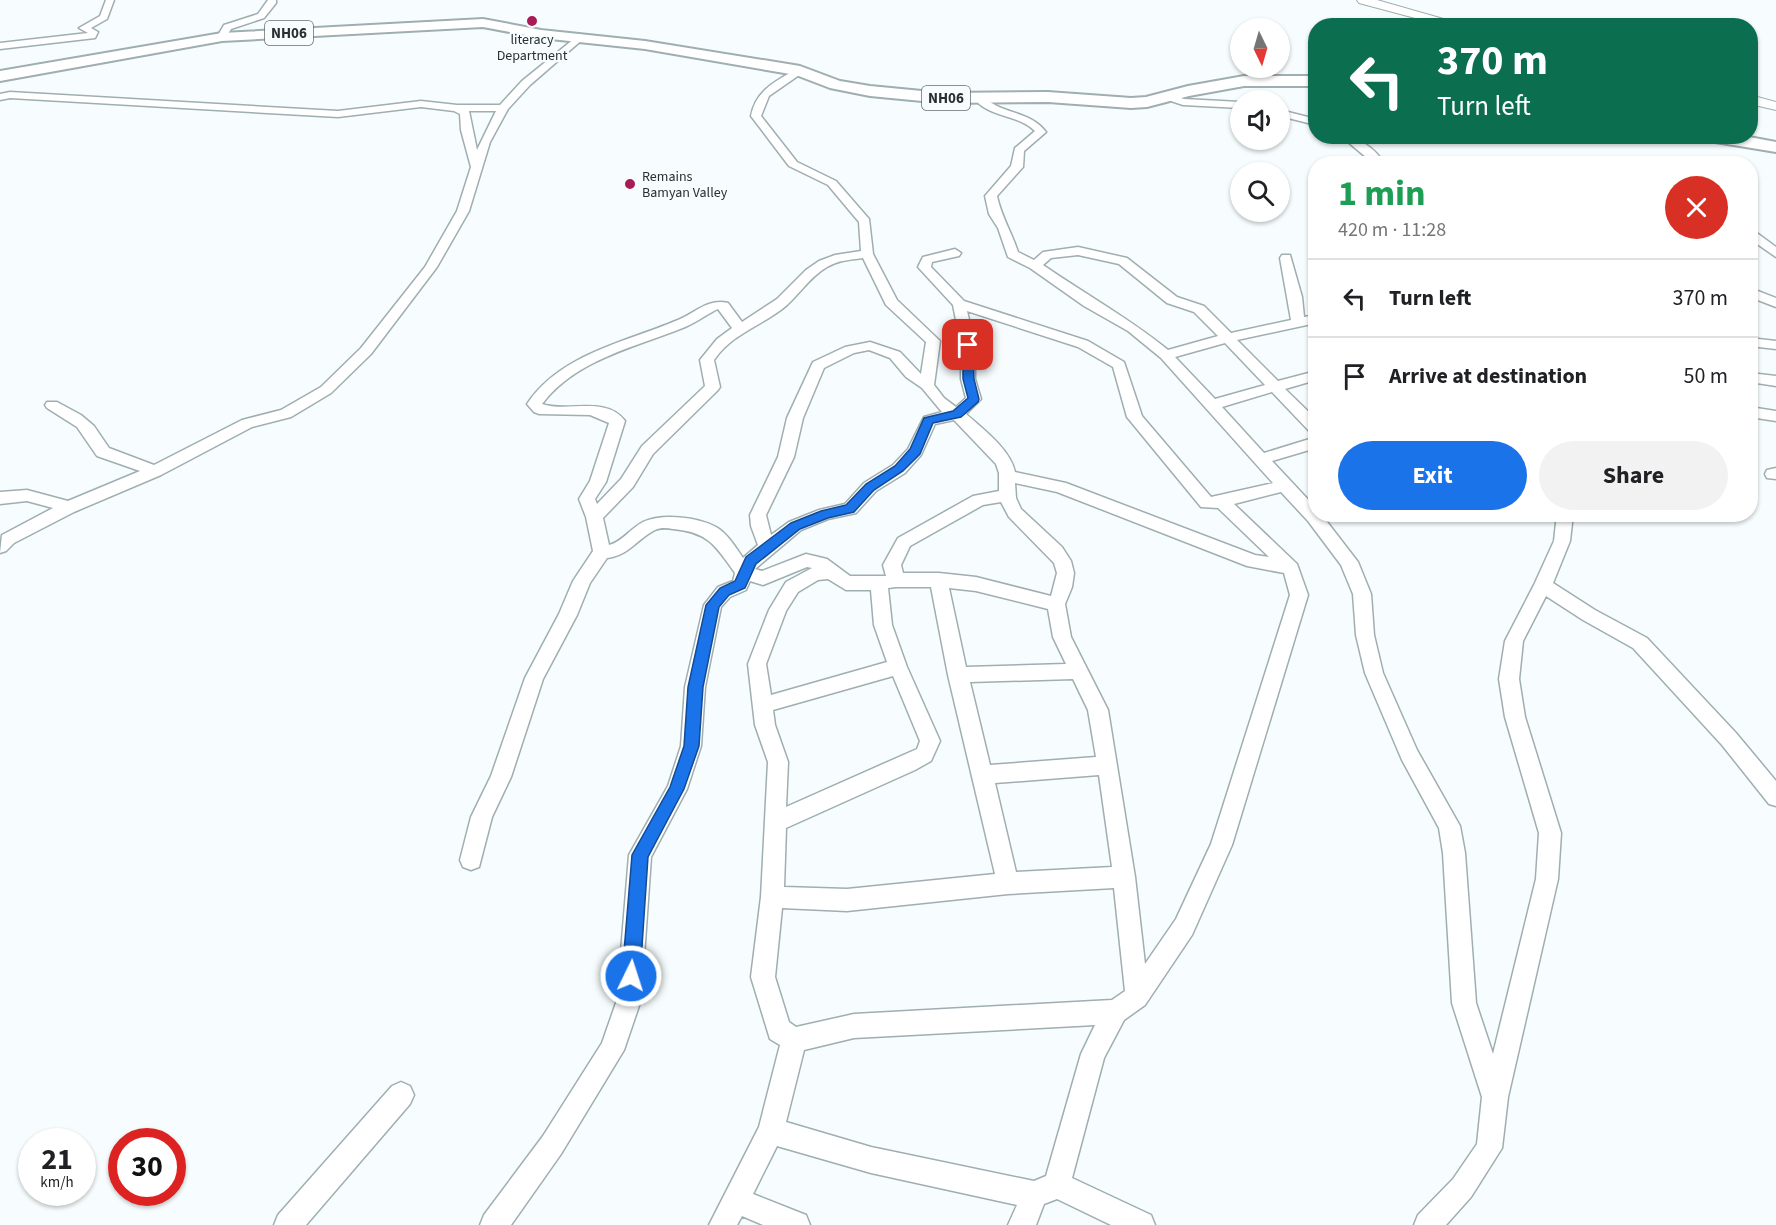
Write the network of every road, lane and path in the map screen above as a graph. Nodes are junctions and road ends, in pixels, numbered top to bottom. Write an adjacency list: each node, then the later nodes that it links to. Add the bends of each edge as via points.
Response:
1 (110, 0): 7 (street, via 104,16 84,28 93,32 92,36)
2 (272, 0): 5 (street, via 261,16 227,27)
3 (1363, 0): 4 (main road)
4 (1432, 18)
5 (222, 37): 6 (main road, NH06, via 473,23); 9 (main road, NH06)
6 (579, 37): 8 (main road, NH06); 18 (street)
7 (0, 46)
8 (800, 71): 13 (main road, NH06, via 836,85 870,91); 29 (street, via 765,93 757,104 756,116 793,164 832,183 865,222)
9 (0, 76)
10 (1308, 81): 12 (main road, NH06, via 1244,81)
11 (0, 97): 17 (street, via 338,114 421,104)
12 (1169, 97): 13 (main road, NH06, via 1131,103 1048,97); 15 (street, via 1183,102)
13 (979, 98): 31 (street, via 988,107 1038,127 1041,132 1019,150 1017,167 991,196 1012,254)
14 (1758, 101): 16 (main road)
15 (1230, 104)
16 (1776, 106)
17 (457, 108): 18 (street); 25 (street, via 465,113)
18 (502, 108): 25 (street)
19 (1290, 116): 20 (street)
20 (1308, 120)
21 (1357, 144): 24 (street)
22 (1758, 144): 23 (main road)
23 (1776, 147)
24 (1374, 156)
25 (476, 166): 55 (street, via 463,212 417,287 366,351 326,390 286,414 247,423)
26 (1758, 238): 28 (street)
27 (955, 253): 34 (street, via 927,260 924,267)
28 (1776, 253)
29 (867, 254): 37 (street, via 830,260 780,303); 45 (street, via 891,302 933,341)
30 (1286, 258): 36 (street)
31 (1035, 265): 38 (street, via 1047,255 1078,251 1123,261 1172,300 1199,309); 41 (street, via 1133,328)
32 (1758, 295): 33 (street)
33 (1776, 303)
34 (959, 304): 50 (street, via 974,399); 60 (street, via 1083,344 1119,364 1135,417 1208,503)
35 (1308, 320): 36 (street)
36 (1298, 322): 38 (street)
37 (740, 328): 63 (street, via 713,349 706,360 713,387 647,450 627,483); 63 (street, via 729,319 723,306 714,305 701,316 621,345 564,375 542,392 534,404 539,409 594,411 617,421 598,482 587,500)
38 (1228, 338): 41 (street); 46 (street)
39 (1758, 343): 40 (street)
40 (1776, 345)
41 (1166, 355): 48 (street)
42 (1308, 377): 46 (street)
43 (1758, 379): 44 (street)
44 (1775, 382)
45 (927, 385): 50 (street, via 944,406); 67 (street, via 895,355 870,346 850,350 818,365 795,418 786,457 758,515)
46 (1276, 387): 48 (street); 52 (street)
47 (52, 405): 55 (street, via 74,415 103,452)
48 (1212, 405): 54 (street)
49 (1758, 413): 51 (street)
50 (957, 414): 56 (street, via 1006,465); 67 (street, via 928,420 915,451 899,469 870,487 850,509 795,526)
51 (1776, 416)
52 (1308, 421)
53 (1308, 445): 54 (street)
54 (1262, 459): 57 (street)
55 (155, 471): 62 (street)
56 (1007, 476): 58 (street); 69 (street, via 1060,487 1253,561)
57 (1285, 485): 60 (street); 61 (street)
58 (1005, 495): 73 (street, via 979,500 904,542); 75 (street, via 1014,513 1053,548 1067,571 1065,588)
59 (0, 498): 62 (street, via 36,494)
60 (1222, 502): 69 (street)
61 (1308, 507)
62 (68, 508): 66 (street)
63 (594, 517): 68 (street)
64 (1321, 522): 92 (street, via 1349,562 1362,594 1365,635 1374,673 1409,754 1449,826 1464,1003)
65 (1564, 522): 74 (street, via 1562,541)
66 (0, 547)
67 (768, 548): 70 (street, via 751,560)
68 (602, 552): 70 (street, via 626,545 649,525 687,524 710,531); 84 (street, via 582,581 534,678 501,777 482,817)
69 (1292, 568): 88 (street, via 1299,595 1221,845 1184,927)
70 (744, 572): 71 (street, via 763,578 806,560); 97 (street, via 740,585 724,592 713,605 695,687 691,746 677,789 640,855 629,1000 612,1050 552,1145)
71 (831, 572): 73 (street, via 846,583); 79 (street, via 814,574 792,587 778,610 757,664)
72 (939, 580): 73 (street); 75 (street, via 976,584); 78 (street)
73 (887, 582): 76 (street, via 883,625)
74 (1543, 585): 82 (street, via 1640,643 1729,739); 92 (street, via 1514,641 1509,679 1521,740 1550,833 1547,879)
75 (1056, 604): 77 (street, via 1062,637)
76 (898, 667): 79 (street); 83 (street, via 930,741 924,755)
77 (1077, 671): 78 (street); 80 (street, via 1098,710)
78 (957, 675): 81 (street)
79 (763, 705): 83 (street, via 765,725 778,762)
80 (1108, 765): 81 (street); 85 (street)
81 (983, 775): 86 (street)
82 (1776, 797)
83 (776, 822): 87 (street)
84 (471, 860)
85 (1124, 877): 86 (street); 88 (street)
86 (1008, 883): 87 (street, via 847,900)
87 (772, 897): 90 (street, via 763,977 778,1030)
88 (1137, 997): 89 (street)
89 (1116, 1011): 90 (street, via 854,1026); 94 (street, via 1093,1054)
90 (794, 1040): 93 (street)
91 (401, 1095): 96 (street)
92 (1495, 1097): 102 (street, via 1489,1148 1462,1188)
93 (771, 1131): 94 (street, via 871,1160); 95 (street)
94 (1046, 1190): 100 (street); 101 (street)
95 (737, 1201): 98 (street); 99 (street)
96 (288, 1225)
97 (494, 1225)
98 (723, 1225)
99 (796, 1225)
100 (1022, 1225)
101 (1141, 1225)
102 (1428, 1225)

